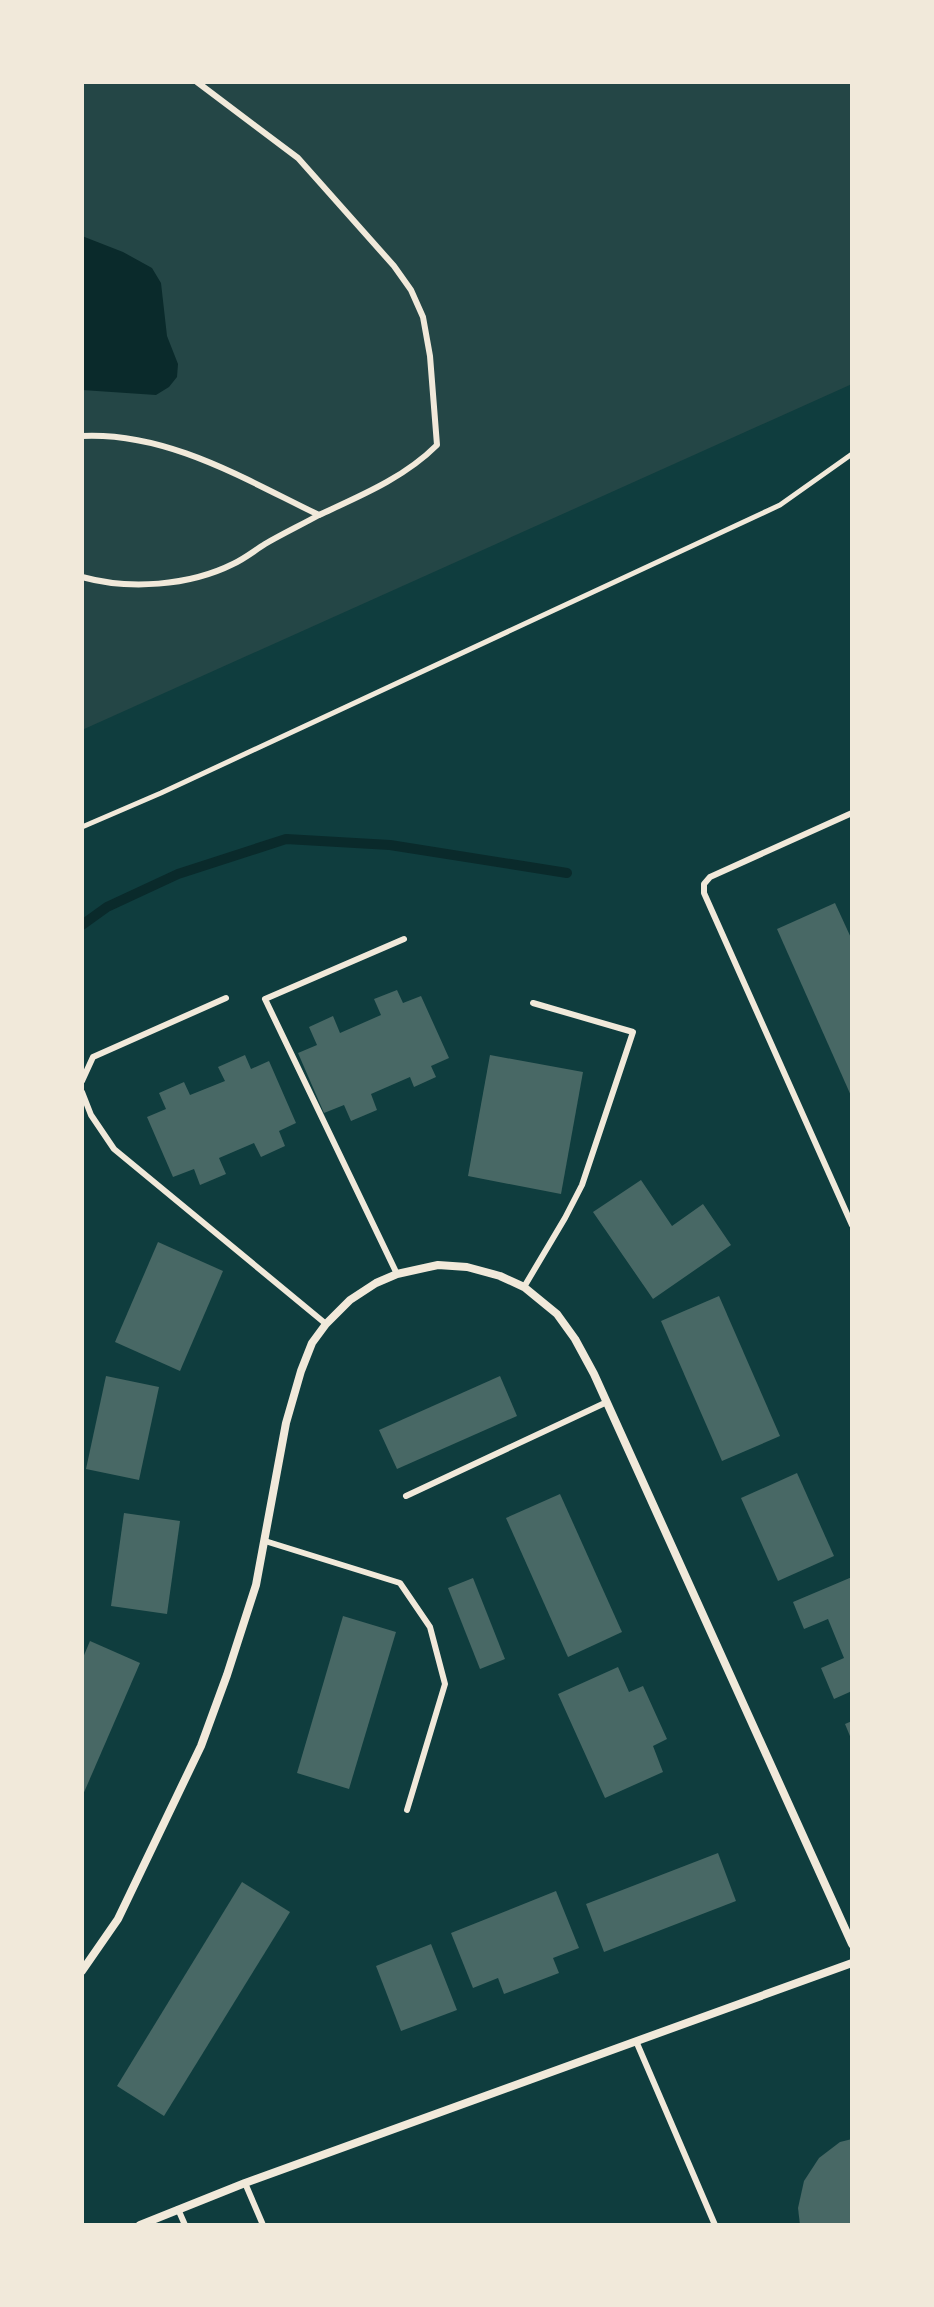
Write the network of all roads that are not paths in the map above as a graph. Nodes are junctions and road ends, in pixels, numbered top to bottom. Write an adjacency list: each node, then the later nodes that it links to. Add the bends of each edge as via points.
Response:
1 (197, 82): 3 (lane, via 298,158 394,266 423,317 437,445 373,491)
2 (82, 436): 3 (lane, via 176,448)
3 (319, 515): 4 (lane, via 233,565 172,582 104,584)
4 (82, 577)
5 (852, 813): 11 (lane, via 710,877 704,893)
6 (404, 939): 12 (lane, via 265,999)
7 (226, 998): 9 (lane, via 93,1057)
8 (533, 1003): 13 (lane, via 633,1032 582,1185)
9 (82, 1081)
10 (82, 1092): 14 (lane, via 114,1149)
11 (852, 1225)
12 (397, 1274): 13 (street, via 438,1265 467,1267); 14 (street, via 350,1300)
13 (524, 1287): 15 (street, via 557,1314)
14 (326, 1324): 17 (street, via 312,1343 286,1423)
15 (607, 1402): 16 (lane); 19 (street)
16 (406, 1496)
17 (265, 1541): 18 (lane, via 400,1583 430,1627 445,1684); 21 (street, via 256,1585 201,1746 118,1919)
18 (407, 1810)
19 (852, 1944)
20 (852, 1963): 22 (street)
21 (82, 1971)
22 (636, 2041): 23 (street); 28 (lane)
23 (245, 2183): 24 (street); 27 (lane)
24 (178, 2209): 25 (street); 26 (lane)
25 (140, 2225)
26 (185, 2225)
27 (263, 2225)
28 (715, 2225)

